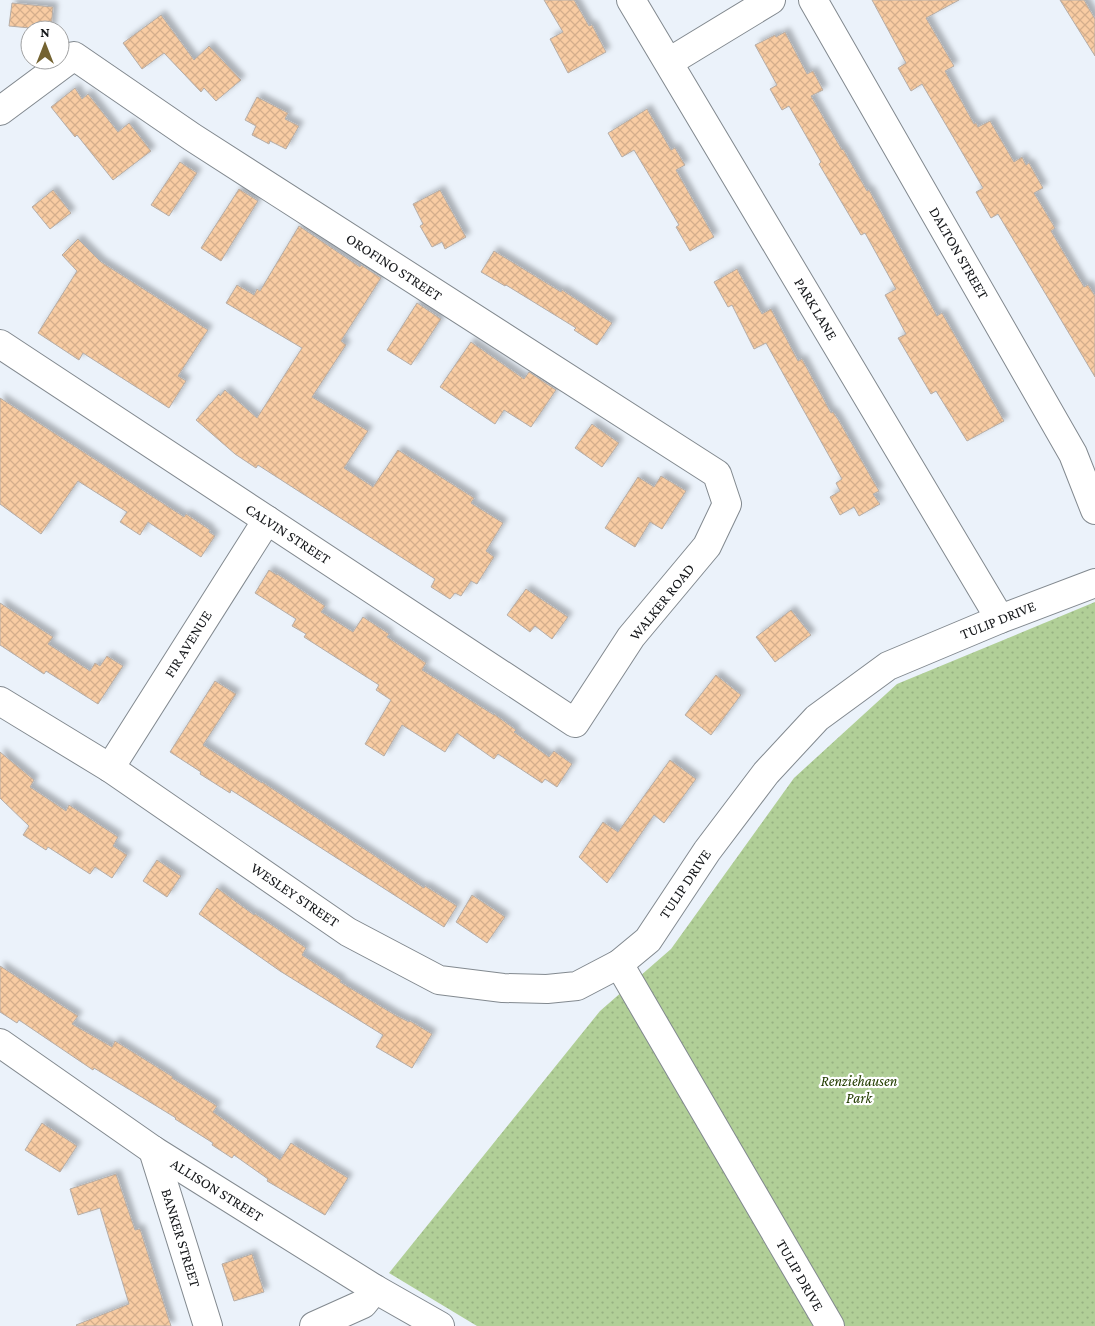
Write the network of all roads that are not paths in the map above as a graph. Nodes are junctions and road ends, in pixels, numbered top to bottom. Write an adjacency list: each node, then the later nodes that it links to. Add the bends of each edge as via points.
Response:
1 (631, 0): 4 (street, PARK LANE)
2 (771, 0): 4 (street)
3 (813, 0): 8 (street, DALTON STREET, via 1073,454)
4 (669, 62): 11 (street, PARK LANE)
5 (0, 111): 7 (street, OROFINO STREET, via 74,56 192,137)
6 (0, 344): 9 (street, CALVIN STREET)
7 (717, 474): 13 (street, WALKER ROAD, via 727,504 707,546 631,637)
8 (1095, 510)
9 (267, 520): 13 (street, CALVIN STREET); 14 (street, FIR AVENUE)
10 (1095, 583): 11 (street, TULIP DRIVE)
11 (1000, 619): 15 (street, TULIP DRIVE, via 888,666 818,718 766,773 707,851 648,940)
12 (0, 701): 14 (street, WESLEY STREET)
13 (575, 723)
14 (110, 768): 15 (street, WESLEY STREET, via 348,932 439,980 503,988 547,989 577,986)
15 (619, 964): 22 (street, TULIP DRIVE)
16 (0, 1043): 17 (street, ALLISON STREET)
17 (153, 1150): 18 (street, ALLISON STREET); 19 (street, BANKER STREET)
18 (374, 1290): 20 (street, via 363,1304); 21 (street, ALLISON STREET)
19 (208, 1326)
20 (314, 1326)
21 (440, 1326)
22 (830, 1326)

